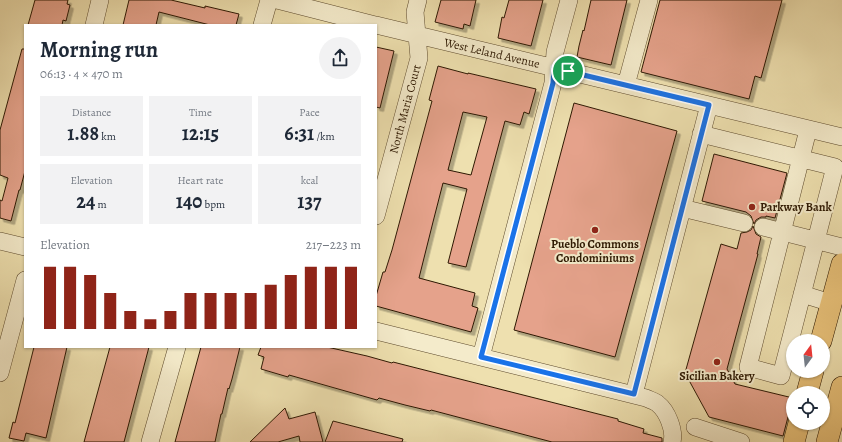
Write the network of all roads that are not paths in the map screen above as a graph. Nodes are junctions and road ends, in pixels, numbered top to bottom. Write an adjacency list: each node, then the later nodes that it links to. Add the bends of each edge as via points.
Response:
1 (100, 0): 7 (street)
2 (269, 0): 8 (street)
3 (277, 0): 9 (street, West Leland Avenue)
4 (418, 0): 11 (street, North Maria Court, via 415,12)
5 (569, 0): 12 (street, via 555,52)
6 (649, 0): 13 (street)
7 (94, 24)
8 (262, 24)
9 (371, 24)
10 (377, 25): 11 (street, West Leland Avenue)
11 (417, 35): 12 (street, West Leland Avenue); 20 (street, North Maria Court, via 419,58)
12 (554, 68): 13 (street, West Leland Avenue); 35 (street, via 553,83)
13 (626, 85): 14 (street, West Leland Avenue)
14 (709, 105): 15 (street, West Leland Avenue); 16 (street)
15 (808, 130): 17 (street, West Leland Avenue); 18 (street)
16 (701, 134): 18 (street); 19 (street)
17 (842, 137)
18 (801, 158): 23 (street); 25 (street, via 835,167)
19 (682, 208): 21 (street); 38 (street)
20 (377, 212)
21 (744, 223)
22 (763, 227): 23 (street)
23 (782, 232): 25 (street); 30 (street, via 748,367 781,376)
24 (0, 240): 26 (street)
25 (816, 240): 27 (street); 30 (street)
26 (24, 247)
27 (842, 247)
28 (842, 264): 31 (main road)
29 (24, 284): 36 (street)
30 (802, 294): 31 (street)
31 (836, 298): 33 (main road)
32 (377, 331): 35 (street)
33 (823, 334)
34 (177, 348): 41 (street)
35 (481, 357): 38 (street)
36 (0, 373)
37 (842, 387): 45 (main road)
38 (634, 394): 42 (street, via 658,404 671,427)
39 (695, 427): 43 (street)
40 (797, 430): 44 (main road)
41 (150, 442)
42 (672, 442)
43 (741, 442)
44 (794, 442)
45 (827, 442)

